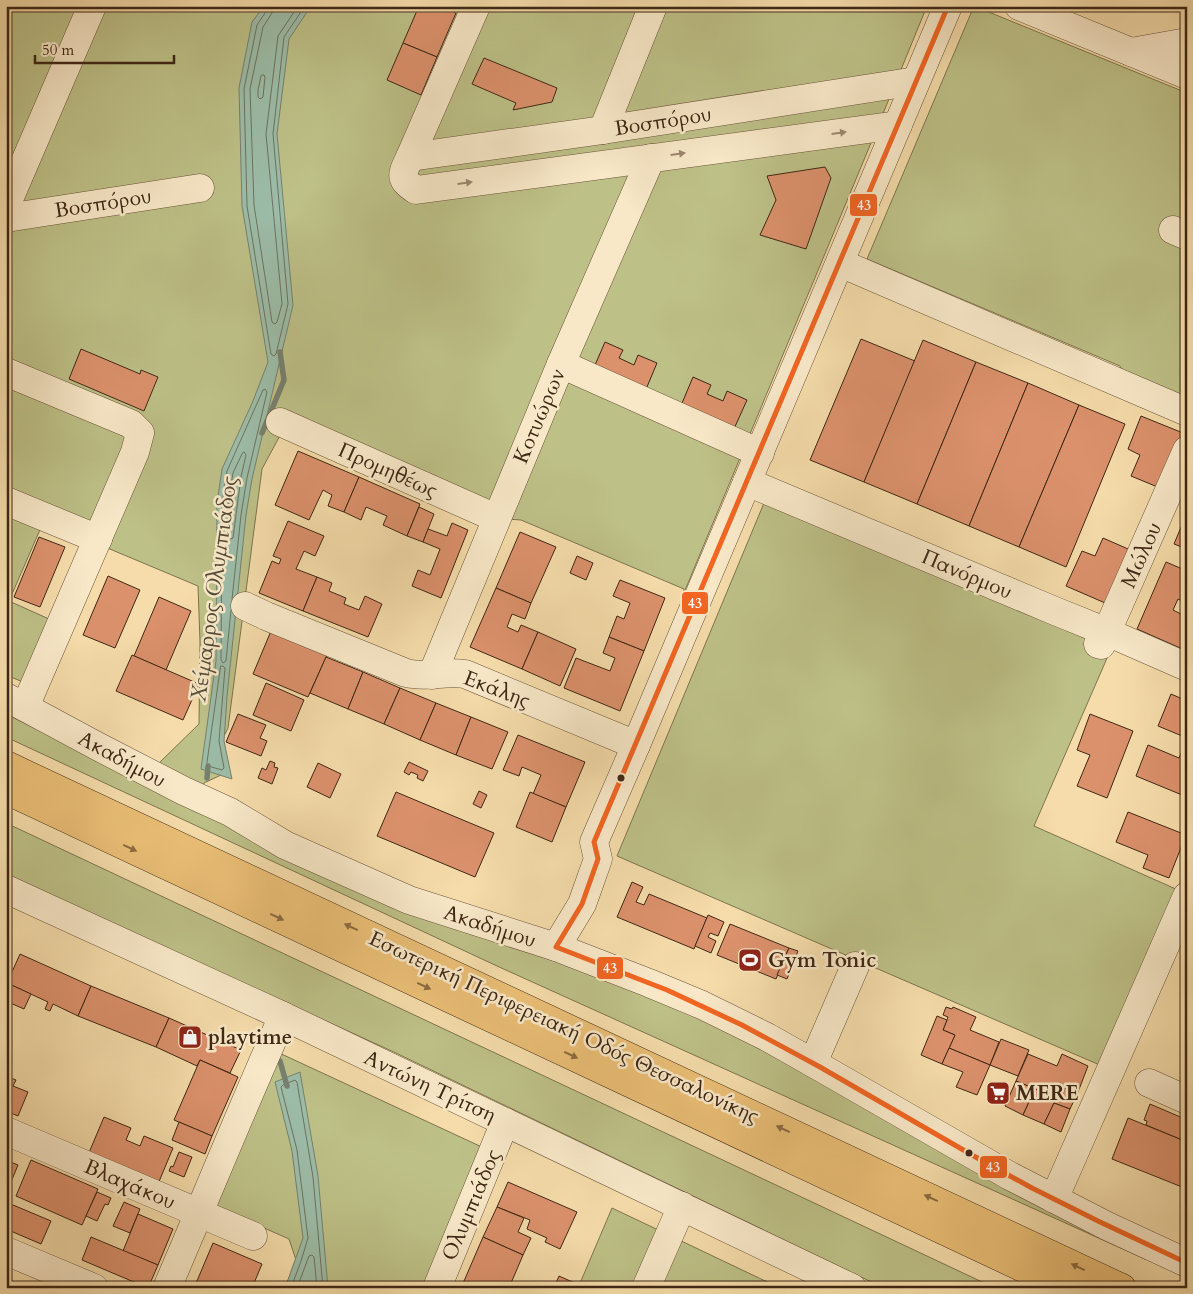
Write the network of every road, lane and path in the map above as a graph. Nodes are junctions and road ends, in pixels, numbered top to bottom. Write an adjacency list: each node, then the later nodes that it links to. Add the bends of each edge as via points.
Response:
1 (92, 6): 15 (street)
2 (476, 6): 12 (street)
3 (654, 6): 11 (street)
4 (948, 6): 9 (street)
5 (1018, 6): 7 (street)
6 (1187, 42): 7 (street)
7 (1131, 52): 8 (street)
8 (1187, 75)
9 (916, 81): 10 (street); 11 (street, Βοσπόρου)
10 (898, 125): 13 (street, Βοσπόρου, one-way to 10); 17 (street)
11 (602, 130): 12 (street, Βοσπόρου)
12 (410, 157): 13 (street, Βοσπόρου, one-way to 13, via 403,176 406,183 416,190)
13 (651, 158): 18 (street, Κοτυώρων)
14 (200, 188): 16 (street, Βοσπόρου)
15 (6, 206)
16 (6, 218)
17 (840, 263): 20 (street); 23 (street)
18 (561, 364): 23 (street); 26 (street, Κοτυώρων)
19 (6, 372): 27 (street, via 131,424 140,433)
20 (1187, 412)
21 (280, 422): 26 (street, Προμηθέως)
22 (1187, 450): 29 (street, Μώλου)
23 (760, 453): 24 (street)
24 (747, 482): 29 (street, Πανόρμου); 33 (street)
25 (6, 501): 27 (street)
26 (496, 518): 31 (street, Κοτυώρων)
27 (98, 539): 32 (street)
28 (245, 606): 31 (street, Εκάλης, via 406,673)
29 (1107, 632): 30 (street, Πανόρμου)
30 (1187, 667)
31 (432, 675): 33 (street, Εκάλης, via 465,674)
32 (16, 702): 40 (street, Ακαδήμου, via 302,852 409,900)
33 (636, 745): 40 (street, via 594,842 598,859 582,904)
34 (6, 765): 60 (highway, Εσωτερική Περιφερειακή Οδός Θεσσαλονίκης, one-way to 34)
35 (6, 790): 37 (highway, Εσωτερική Περιφερειακή Οδός Θεσσαλονίκης)
36 (6, 806): 37 (highway, via 80,836)
37 (102, 834): 59 (highway, Εσωτερική Περιφερειακή Οδός Θεσσαλονίκης, one-way to 59)
38 (6, 889): 42 (street, Αντώνη Τρίτση)
39 (1187, 896): 48 (street)
40 (556, 947): 43 (street, Ακαδήμου, via 702,1005)
41 (855, 966): 43 (street)
42 (283, 1016): 46 (street, Αντώνη Τρίτση); 50 (street)
43 (812, 1063): 48 (street, Ακαδήμου)
44 (1149, 1083): 45 (street)
45 (1187, 1100)
46 (506, 1122): 49 (street, Αντώνη Τρίτση); 56 (street, Ολυμπιάδος)
47 (6, 1131): 50 (street, Βλαχάκου)
48 (1054, 1199): 53 (street, Ακαδήμου)
49 (682, 1206): 57 (street); 58 (street, Αντώνη Τρίτση)
50 (199, 1214): 51 (street, Βλαχάκου); 55 (street)
51 (253, 1236)
52 (6, 1250): 54 (street)
53 (1187, 1263)
54 (94, 1288)
55 (167, 1288)
56 (436, 1288)
57 (646, 1288)
58 (852, 1288)
59 (1066, 1288)
60 (1122, 1288)

